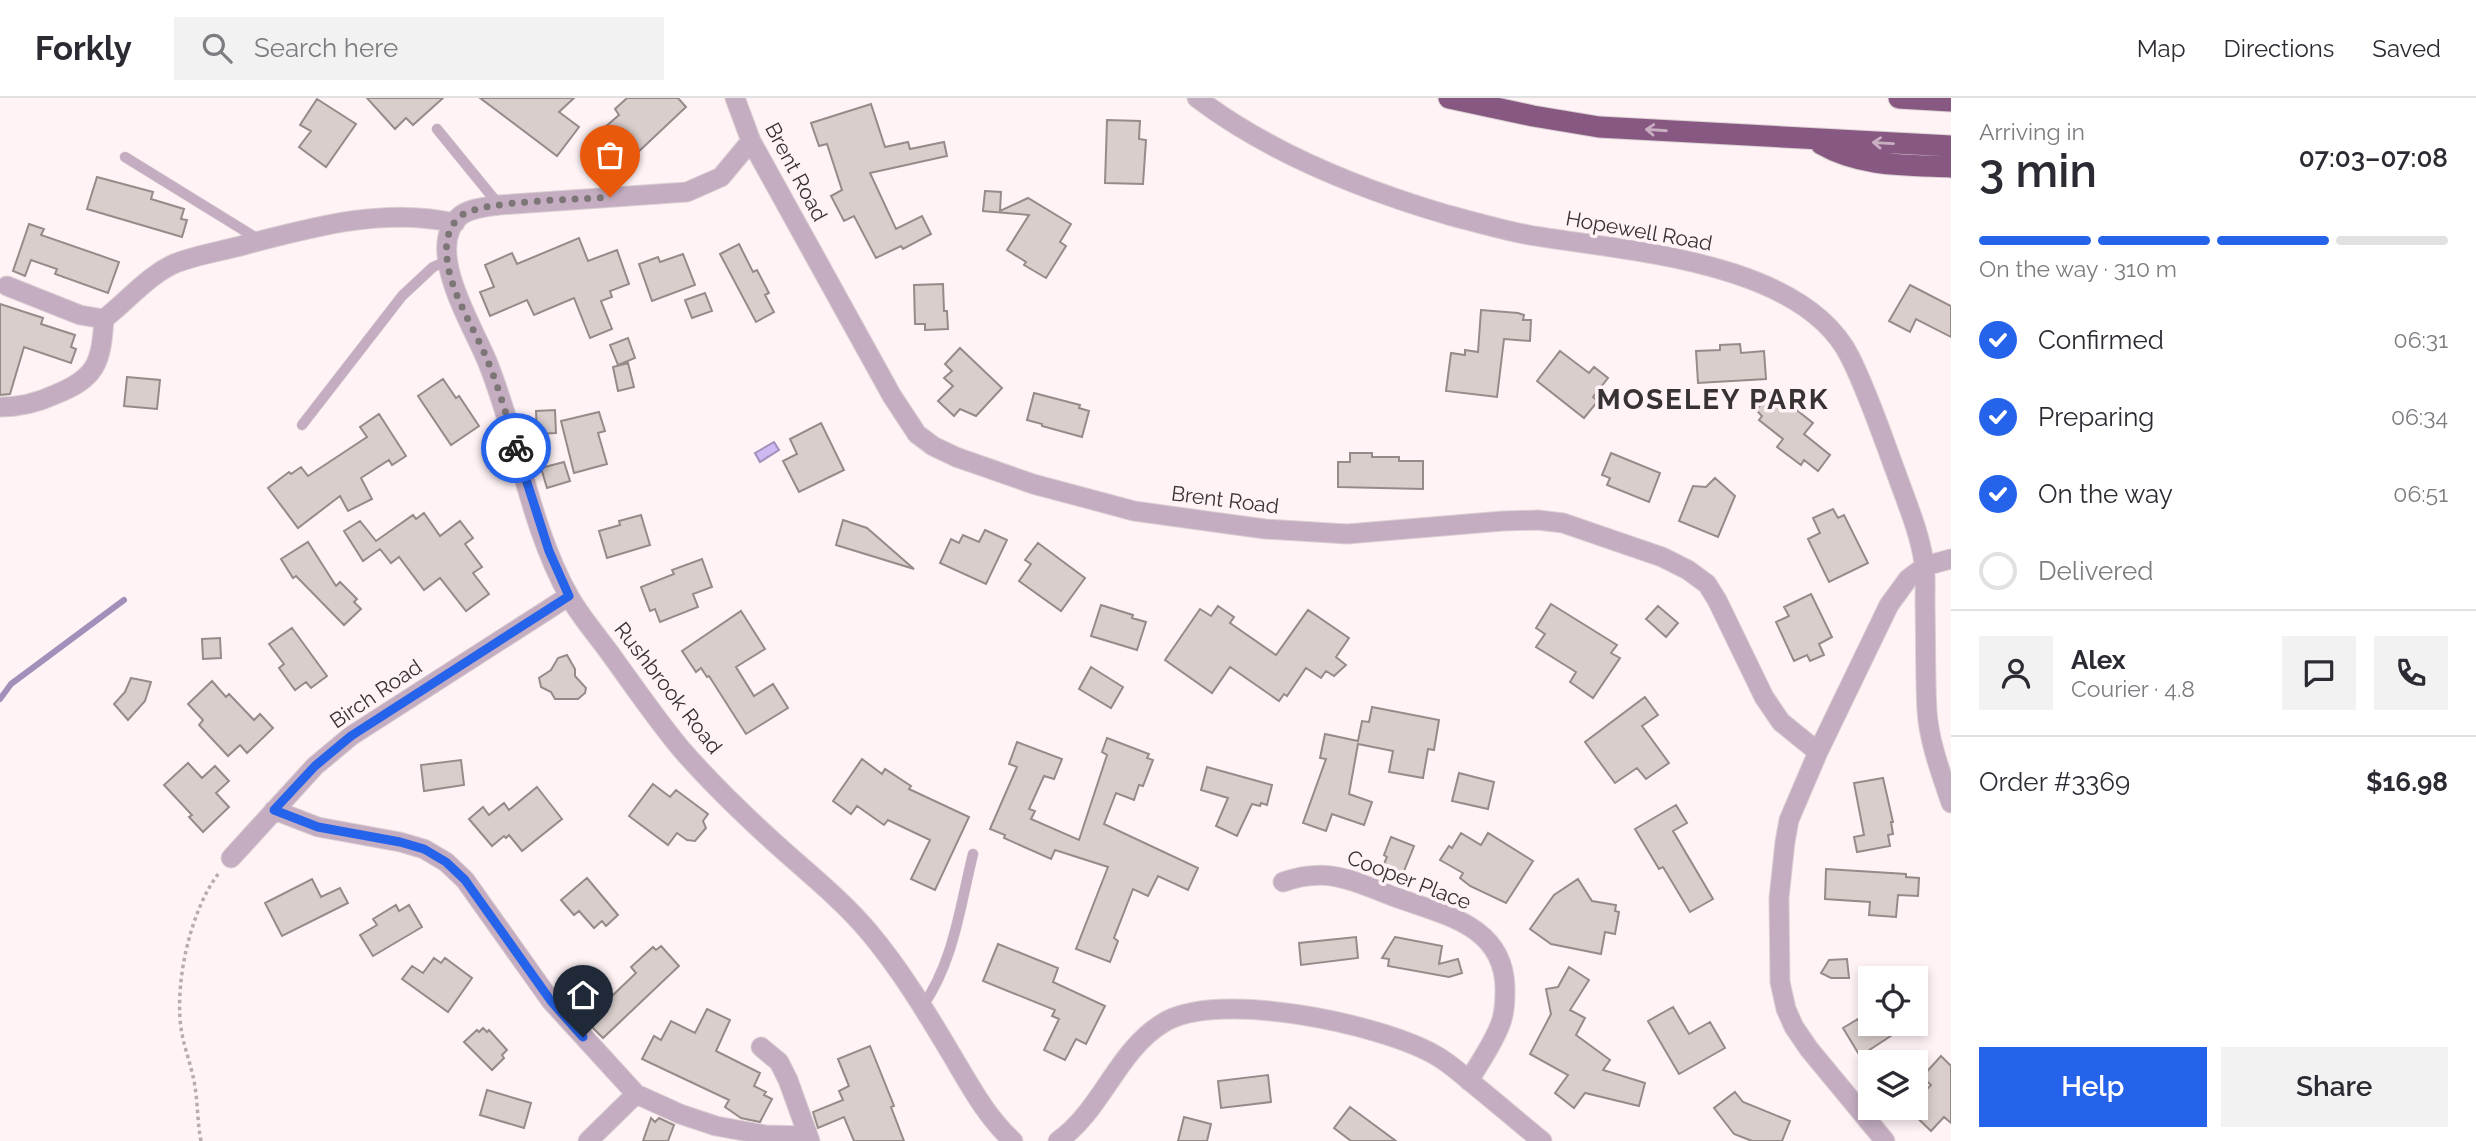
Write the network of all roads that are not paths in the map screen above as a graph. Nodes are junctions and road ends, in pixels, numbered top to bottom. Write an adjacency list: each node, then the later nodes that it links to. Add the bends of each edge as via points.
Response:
1 (735, 98): 8 (street, Brent Road)
2 (1196, 98): 21 (street, Hopewell Road, via 1282,149 1366,188 1524,234 1721,268 1811,311 1837,335 1850,355 1918,534)
3 (1449, 98): 7 (highway, one-way to 3, via 1599,127)
4 (1899, 98): 5 (highway)
5 (1945, 100)
6 (437, 130): 12 (lane)
7 (1813, 139): 9 (highway, one-way to 7); 11 (highway, via 1852,159)
8 (751, 141): 12 (street, via 720,177 687,192); 23 (street, Brent Road, via 898,406 933,446 1074,496 1134,511 1265,529 1347,534 1538,520 1591,532 1662,557 1707,584 1764,697 1781,722)
9 (1951, 146)
10 (125, 156): 14 (lane)
11 (1951, 167)
12 (499, 205): 13 (street, via 474,210)
13 (455, 223): 14 (street, via 404,216 367,217); 15 (street, Rushbrook Road, via 446,242)
14 (261, 241): 17 (street, via 176,263)
15 (447, 261): 19 (lane, via 433,267 402,296); 22 (street, Rushbrook Road, via 499,389 536,513)
16 (7, 286): 17 (street, via 80,315)
17 (104, 318): 18 (street, via 98,360 90,376 38,402)
18 (0, 407)
19 (302, 425)
20 (1951, 559): 21 (street)
21 (1925, 566): 23 (street, via 1908,579 1889,605); 24 (street, Hopewell Road, via 1927,714)
22 (569, 596): 25 (street, Birch Road, via 351,736); 29 (street, Rushbrook Road, via 683,751 851,913)
23 (1818, 752): 38 (street, via 1789,820 1785,842 1779,898 1780,982 1794,1027)
24 (1951, 803)
25 (274, 810): 27 (street, Birch Road); 32 (street, via 318,827 424,849 446,862 465,880 566,1020)
26 (973, 854): 29 (lane, via 948,960)
27 (231, 858)
28 (1283, 882): 31 (street, Cooper Place, via 1319,873 1340,877 1484,935 1503,967 1505,1001 1500,1024)
29 (922, 1007): 35 (street, Rushbrook Road, via 987,1112)
30 (761, 1047): 33 (street, via 779,1062)
31 (1469, 1080): 36 (street, via 1408,1041 1369,1029 1319,1018 1211,1008 1163,1023 1148,1035 1086,1116); 37 (street)
32 (636, 1094): 33 (street, via 716,1126); 34 (street)
33 (809, 1138)
34 (588, 1141)
35 (1013, 1141)
36 (1058, 1141)
37 (1542, 1141)
38 (1885, 1141)

